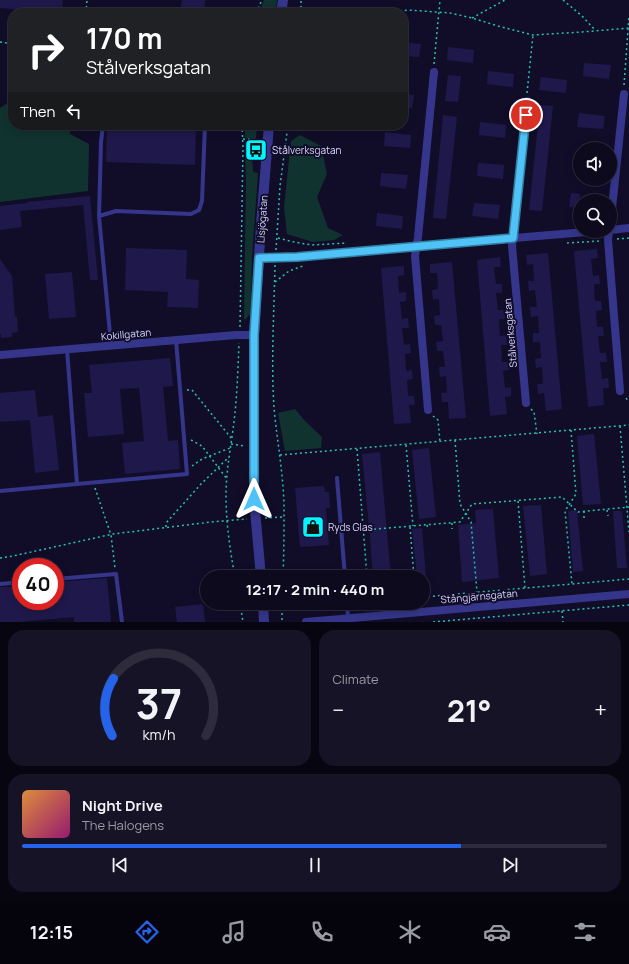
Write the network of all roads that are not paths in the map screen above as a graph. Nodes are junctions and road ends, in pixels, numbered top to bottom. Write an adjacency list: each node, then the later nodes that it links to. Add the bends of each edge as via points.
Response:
1 (434, 72): 14 (street)
2 (624, 94): 7 (street)
3 (527, 101): 12 (street, Stålverksgatan)
4 (102, 130): 8 (lane)
5 (205, 130): 8 (lane, via 202,201 199,210 191,214 116,211)
6 (269, 130): 15 (street, Lisjögatan)
7 (613, 194)
8 (98, 216): 18 (lane)
9 (629, 228): 10 (street)
10 (617, 230)
11 (573, 233): 12 (street)
12 (513, 238): 14 (street); 22 (street, Stålverksgatan)
13 (608, 238): 21 (street)
14 (417, 246): 15 (street); 23 (street, via 415,256)
15 (259, 258): 16 (street, Lisjögatan)
16 (254, 335): 17 (street, Kokillgatan); 27 (street, Lisjögatan, via 254,499)
17 (176, 340): 18 (street, Kokillgatan); 25 (lane, via 187,474)
18 (111, 345): 19 (street, Kokillgatan)
19 (68, 349): 20 (street, Kokillgatan); 25 (lane)
20 (0, 355)
21 (620, 391)
22 (526, 403)
23 (428, 410)
24 (337, 478): 28 (lane)
25 (77, 484): 26 (lane)
26 (0, 491)
27 (260, 570)
28 (344, 570)
29 (64, 578): 36 (lane, via 116,574)
30 (12, 583): 31 (lane)
31 (0, 584)
32 (629, 594): 35 (street, Stångjärnsgatan)
33 (263, 610): 37 (street)
34 (347, 610): 35 (lane)
35 (348, 619): 38 (street, Stångjärnsgatan)
36 (122, 622)
37 (264, 622)
38 (306, 622)

